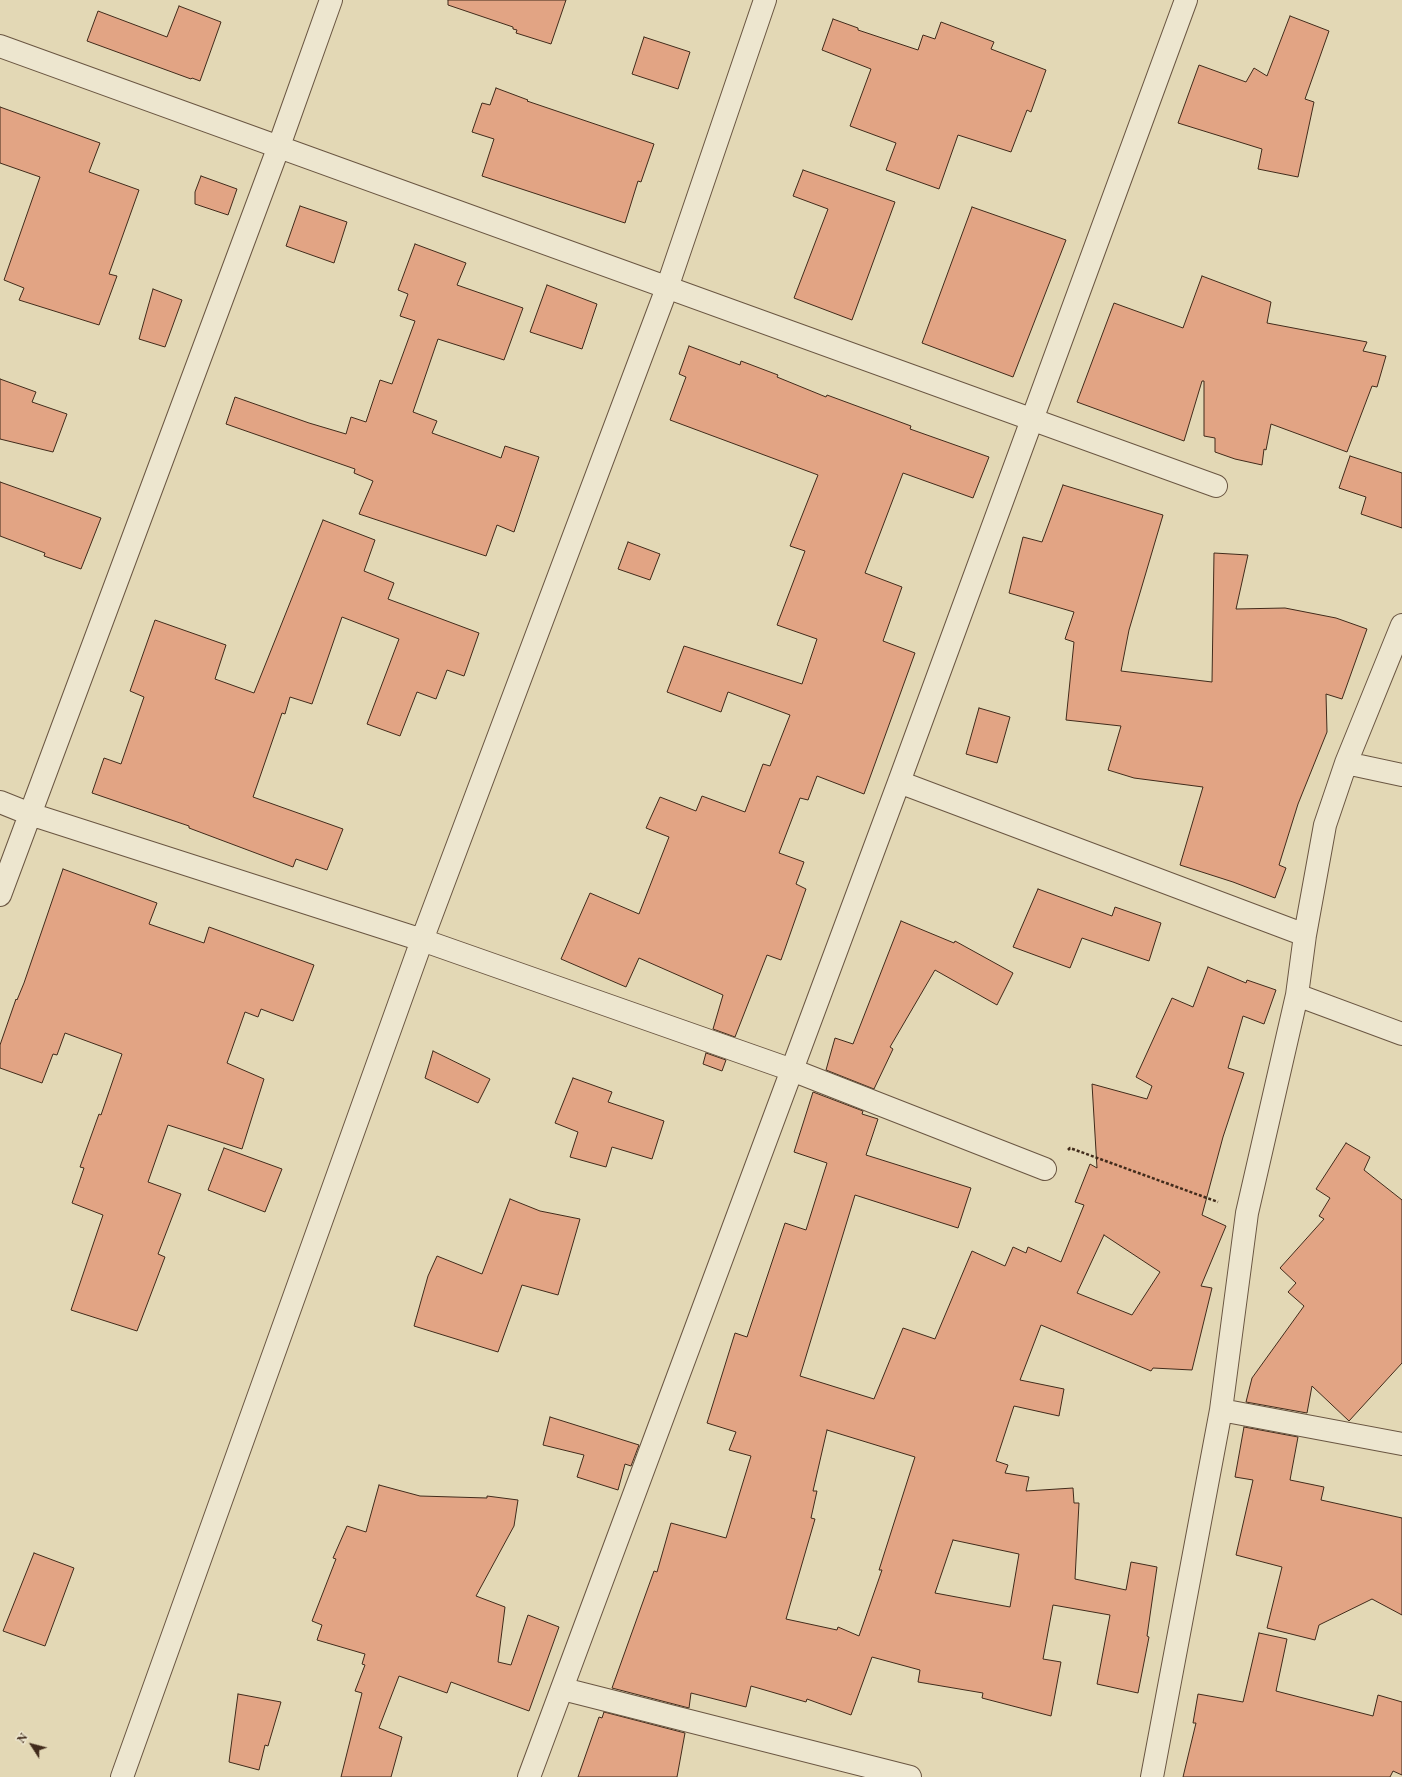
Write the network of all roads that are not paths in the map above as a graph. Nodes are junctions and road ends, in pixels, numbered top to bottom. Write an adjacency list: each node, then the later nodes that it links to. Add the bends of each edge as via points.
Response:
1 (331, 0): 5 (street)
2 (766, 0): 6 (street)
3 (1186, 0): 7 (street)
4 (0, 46): 5 (street)
5 (279, 146): 6 (street); 14 (street)
6 (667, 288): 7 (street); 17 (street)
7 (1031, 419): 8 (street); 12 (street)
8 (1216, 486)
9 (1402, 625): 10 (street)
10 (1346, 763): 11 (street); 16 (street, via 1325,825)
11 (1402, 775)
12 (899, 782): 16 (street); 20 (street)
13 (0, 802): 14 (street)
14 (30, 814): 15 (street); 17 (street)
15 (0, 895)
16 (1305, 935): 18 (street)
17 (422, 940): 20 (street); 25 (street)
18 (1297, 995): 19 (street); 22 (street, via 1247,1213)
19 (1402, 1034)
20 (792, 1070): 21 (street); 24 (street)
21 (1045, 1169)
22 (1221, 1410): 23 (street); 28 (street)
23 (1402, 1444)
24 (563, 1689): 26 (street); 27 (street)
25 (122, 1777)
26 (529, 1777)
27 (910, 1777)
28 (1152, 1777)

